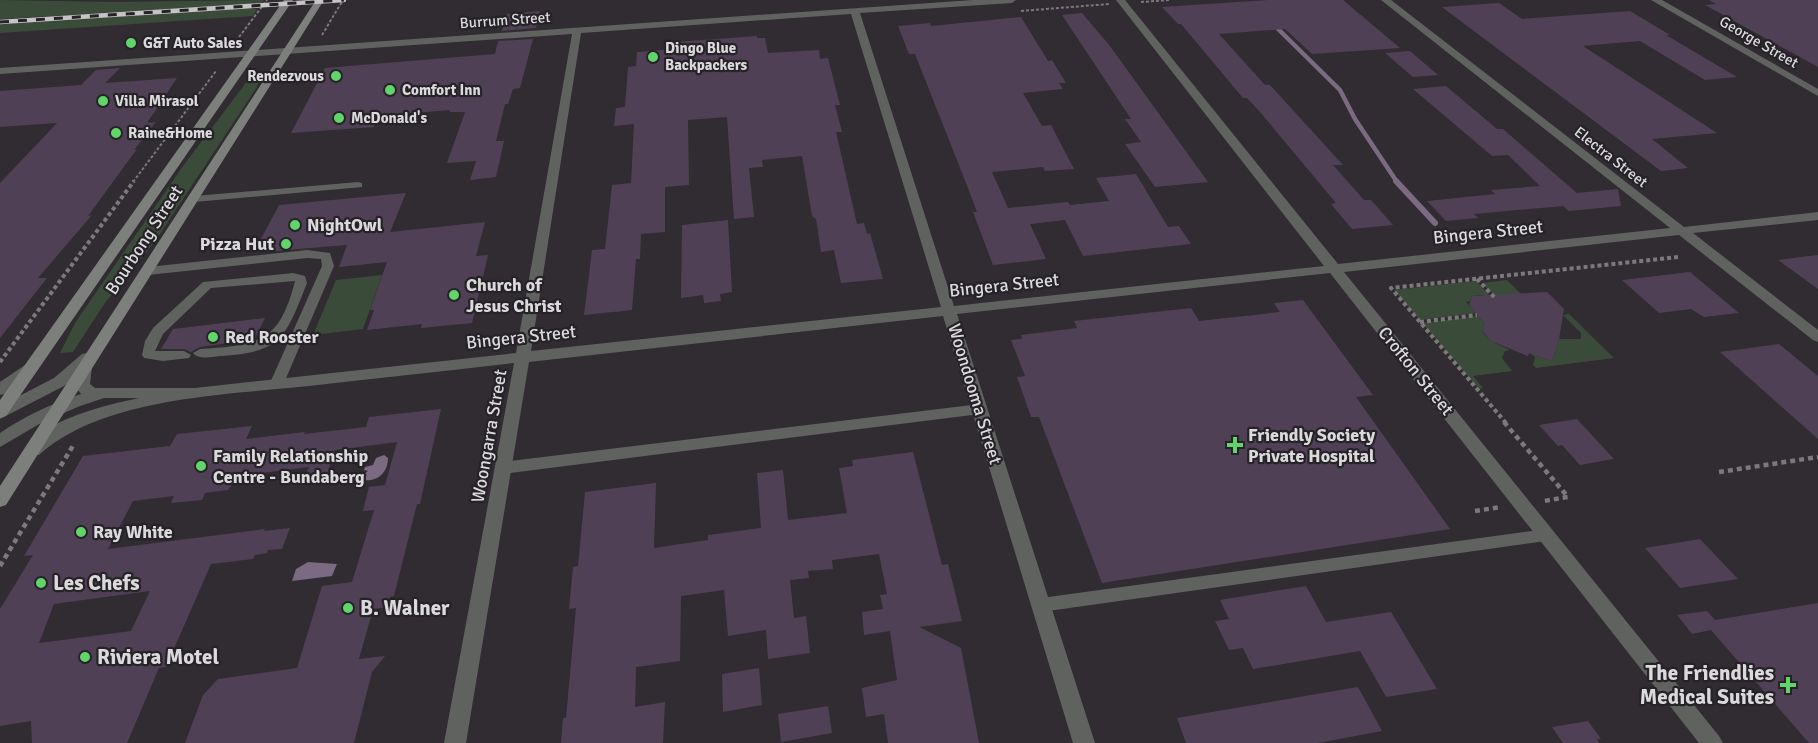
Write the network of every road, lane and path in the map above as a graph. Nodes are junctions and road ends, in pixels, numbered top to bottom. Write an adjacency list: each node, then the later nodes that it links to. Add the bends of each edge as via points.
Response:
1 (290, 0): 12 (main road, Bourbong Street)
2 (320, 0): 11 (main road, Bourbong Street)
3 (343, 0): 10 (path)
4 (1012, 0): 8 (street, Burrum Street)
5 (1120, 0): 21 (street, Crofton Street)
6 (1385, 0): 19 (street, Electra Street)
7 (1655, 0): 15 (street, George Street)
8 (855, 11): 9 (street, Burrum Street); 25 (street, Woondooma Street)
9 (577, 30): 11 (street, Burrum Street); 32 (street, Woongarra Street)
10 (320, 38)
11 (289, 50): 12 (street, Burrum Street); 17 (main road, Bourbong Street)
12 (252, 53): 14 (street, Burrum Street); 33 (main road, Bourbong Street)
13 (219, 67): 34 (path)
14 (0, 72)
15 (1818, 93)
16 (358, 185): 17 (lane)
17 (194, 199): 22 (main road, Bourbong Street)
18 (1818, 216): 19 (street, Bingera Street)
19 (1682, 231): 21 (street, Bingera Street); 28 (street, Electra Street)
20 (1679, 257): 23 (path)
21 (1334, 268): 25 (street, Bingera Street); 53 (street, Crofton Street)
22 (148, 271): 29 (main road, Bourbong Street); 36 (lane, via 307,254 326,256 328,266)
23 (1476, 279): 24 (path); 27 (path, via 1391,288)
24 (1495, 298)
25 (949, 311): 32 (street, Bingera Street); 41 (street, Woondooma Street)
26 (1477, 315): 27 (path)
27 (1419, 322): 50 (path, via 1569,498)
28 (1818, 337)
29 (101, 342): 35 (main road, Bourbong Street); 42 (street, via 59,382)
30 (200, 353): 31 (lane, via 251,348 276,335 302,280 297,277 207,285 165,322 148,352 157,357)
31 (184, 355)
32 (523, 356): 36 (street, Bingera Street); 47 (street, Woongarra Street)
33 (38, 358): 37 (street); 42 (main road, Bourbong Street)
34 (0, 362)
35 (85, 367): 39 (street, via 82,385 86,390); 40 (main road, Bourbong Street)
36 (277, 383): 38 (street, Bingera Street)
37 (0, 390)
38 (195, 393): 39 (street, Bingera Street); 46 (street, Bingera Street, via 74,422 48,438)
39 (104, 394): 40 (street, Bingera Street)
40 (58, 409): 44 (street, Bingera Street); 46 (main road, Bourbong Street)
41 (980, 409): 47 (lane); 55 (street, Woondooma Street)
42 (0, 413)
43 (77, 440): 54 (path)
44 (0, 441)
45 (1818, 457): 48 (path)
46 (25, 462): 49 (main road, Bourbong Street)
47 (502, 468): 56 (street, Woongarra Street)
48 (1719, 472)
49 (0, 500)
50 (1544, 501)
51 (1501, 507): 52 (path)
52 (1475, 511)
53 (1546, 535): 55 (lane); 58 (street, Crofton Street)
54 (0, 566)
55 (1041, 606): 57 (street, Woondooma Street)
56 (455, 743)
57 (1084, 743)
58 (1712, 743)

